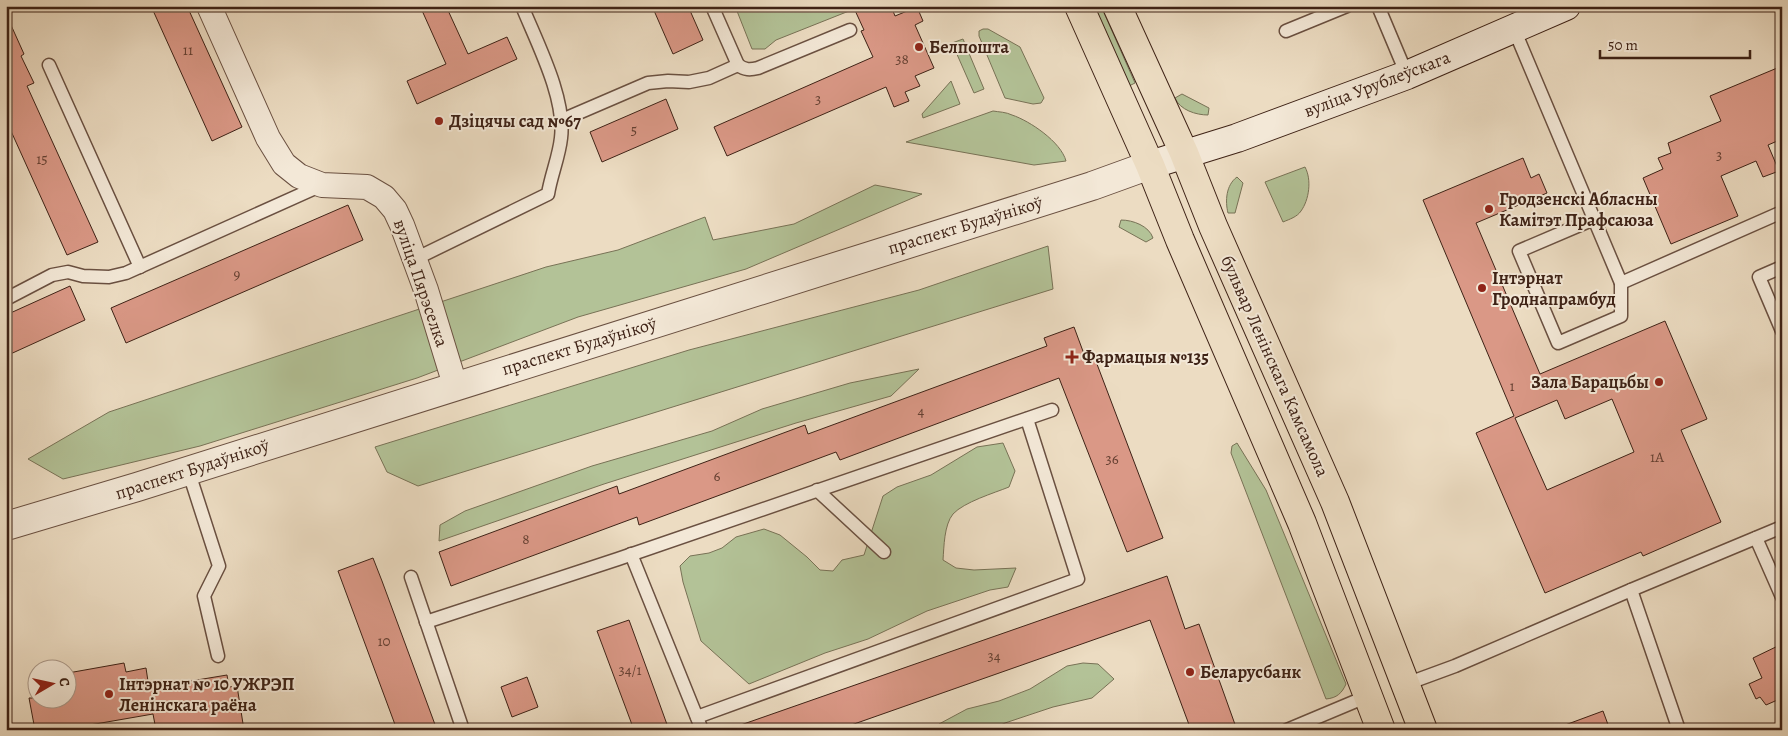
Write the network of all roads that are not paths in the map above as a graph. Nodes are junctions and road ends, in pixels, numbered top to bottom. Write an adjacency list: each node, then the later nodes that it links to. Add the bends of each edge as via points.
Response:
1 (209, 6): 18 (street, вуліца Пярэселка, via 268,138 284,164 299,176)
2 (522, 6): 15 (lane, via 555,89)
3 (712, 6): 13 (lane)
4 (1079, 6): 17 (main road, бульвар Ленінскага Камсамола)
5 (1117, 6): 16 (main road, бульвар Ленінскага Камсамола)
6 (1347, 6): 11 (lane)
7 (1378, 6): 14 (lane)
8 (1566, 6): 9 (street, вуліца Урублеўскага)
9 (1514, 29): 14 (street, вуліца Урублеўскага); 20 (lane)
10 (850, 30): 13 (lane, via 758,68 750,70)
11 (1286, 31)
12 (49, 65): 22 (lane)
13 (738, 65): 15 (lane, via 709,78 689,82 668,80 648,83)
14 (1407, 75): 16 (street, вуліца Урублеўскага, via 1244,135)
15 (562, 120): 21 (lane, via 561,139 548,194)
16 (1184, 153): 17 (street, вуліца Урублеўскага); 42 (main road, бульвар Ленінскага Камсамола, via 1335,502)
17 (1150, 164): 27 (street, праспект Будаўнікоў, via 1092,186); 43 (main road, бульвар Ленінскага Камсамола, via 1302,522)
18 (322, 185): 21 (street, вуліца Пярэселка, via 368,187 384,197 395,210); 22 (lane)
19 (1782, 212): 24 (lane)
20 (1594, 219): 24 (lane); 24 (lane, via 1519,251 1558,343 1622,316)
21 (414, 259): 27 (street, вуліца Пярэселка)
22 (140, 267): 25 (lane, via 109,277 68,272 52,275)
23 (1782, 267): 26 (lane, via 1759,277)
24 (1621, 283)
25 (6, 299)
26 (1782, 331)
27 (455, 385): 30 (street, праспект Будаўнікоў)
28 (1052, 410): 29 (lane)
29 (1027, 419): 31 (lane); 44 (lane, via 1078,579)
30 (188, 470): 32 (street, праспект Будаўнікоў); 41 (lane, via 219,566 204,596)
31 (817, 490): 35 (lane); 36 (lane)
32 (6, 526)
33 (1782, 527): 34 (lane)
34 (1756, 538): 38 (lane); 39 (lane)
35 (884, 552)
36 (631, 554): 40 (lane); 44 (lane)
37 (411, 577): 40 (lane)
38 (1631, 590): 42 (lane); 50 (lane)
39 (1782, 597)
40 (426, 622): 45 (lane)
41 (218, 656)
42 (1406, 684): 49 (main road, бульвар Ленінскага Камсамола)
43 (1368, 696): 47 (lane); 48 (main road, бульвар Ленінскага Камсамола)
44 (697, 717): 46 (lane)
45 (463, 730)
46 (702, 730)
47 (1287, 730)
48 (1381, 730)
49 (1423, 730)
50 (1679, 730)

